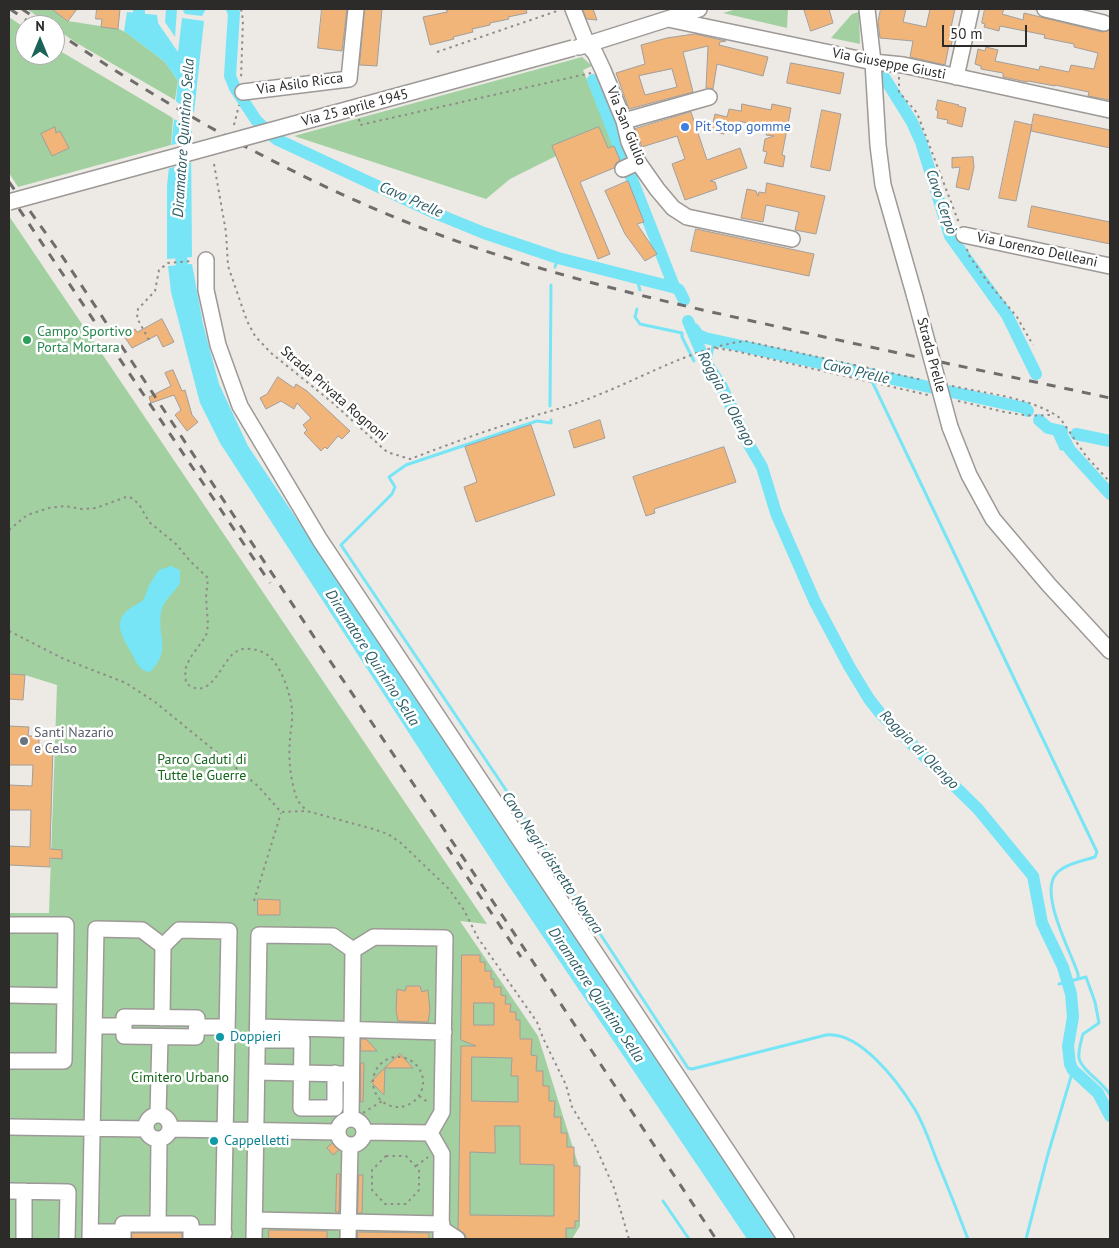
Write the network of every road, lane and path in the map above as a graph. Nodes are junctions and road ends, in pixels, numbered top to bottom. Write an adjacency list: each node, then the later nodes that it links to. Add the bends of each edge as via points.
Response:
1 (241, 9): 16 (path)
2 (356, 9): 16 (street, Via Asilo Ricca, via 349,79)
3 (567, 9): 10 (street, Via San Giulio); 11 (path)
4 (699, 9): 8 (street, Via 25 aprile 1945)
5 (867, 9): 12 (street, Strada Prelle)
6 (970, 9): 15 (street)
7 (1045, 9): 9 (street)
8 (668, 19): 10 (street, Via 25 aprile 1945); 12 (street, Via Giuseppe Giusti)
9 (1104, 23)
10 (580, 46): 14 (street, Via San Giulio, via 596,53); 23 (street, Via 25 aprile 1945, bridge)
11 (437, 52)
12 (873, 62): 13 (street, Via Giuseppe Giusti); 39 (street, Strada Prelle, bridge, via 883,185 950,427 969,476 993,519)
13 (903, 65): 15 (street, Via Giuseppe Giusti); 24 (path, via 899,92 917,113)
14 (603, 70): 19 (path, via 360,125); 20 (street, Via San Giulio)
15 (956, 77): 18 (street, Via Giuseppe Giusti)
16 (242, 97): 21 (path)
17 (709, 97): 20 (street)
18 (1110, 110)
19 (358, 116)
20 (624, 121): 25 (street, Via San Giulio, via 630,165 673,208 687,217)
21 (234, 125)
22 (214, 164): 30 (path, Strada Privata Rognoni, via 226,232 228,266 255,336 388,452 410,459 597,396)
23 (9, 202)
24 (964, 235): 27 (street, Via Lorenzo Delleani); 29 (path, via 968,254 1017,317)
25 (792, 239)
26 (199, 260): 28 (path, via 168,263 159,270 155,291 138,309 137,318); 95 (street, via 218,344 240,406 320,540)
27 (1110, 266)
28 (149, 340)
29 (1033, 345)
30 (714, 348): 31 (path, Strada Privata Rognoni, via 745,342); 33 (path, Strada Privata Rognoni)
31 (925, 380)
32 (944, 384): 35 (path, via 1029,403)
33 (934, 396)
34 (953, 400): 35 (path, via 1028,416)
35 (1054, 414): 36 (path)
36 (1110, 482)
37 (9, 530): 40 (path, via 27,515 49,508 96,508 126,497 135,498 149,522 176,544 208,578 206,636 190,658 185,670 186,684 199,689 209,684 232,654 242,648 256,649 272,659 290,697 293,713 289,744 293,784 298,800)
38 (9, 631): 41 (path, via 64,659 126,684 155,702 258,786)
39 (1110, 651)
40 (307, 811): 41 (path); 94 (path, via 388,834 449,889 537,1022 566,1085 572,1107 594,1143 614,1188)
41 (281, 812): 42 (path)
42 (254, 901)
43 (9, 924): 47 (street, via 66,925)
44 (162, 946): 48 (street); 49 (street, via 142,930 96,929); 52 (street, via 179,930 229,931)
45 (353, 950): 53 (street); 54 (street, via 374,937 445,938); 55 (street, via 333,936 259,935)
46 (9, 995): 47 (street)
47 (65, 996): 57 (street, via 64,1061)
48 (162, 1018): 50 (street, via 124,1017); 51 (street, via 197,1018)
49 (94, 1026): 50 (street); 67 (street)
50 (124, 1026): 56 (street, via 124,1036)
51 (196, 1027): 52 (street); 56 (street, via 196,1037)
52 (227, 1027): 70 (street)
53 (352, 1029): 54 (street); 55 (street); 61 (street)
54 (444, 1032): 74 (street, via 442,1112)
55 (258, 1033): 58 (street); 59 (street, via 302,1040)
56 (160, 1037): 65 (street)
57 (9, 1061)
58 (257, 1072): 59 (street); 71 (street)
59 (302, 1073): 60 (street); 63 (street, via 301,1108)
60 (335, 1073): 61 (street); 63 (street)
61 (352, 1074): 64 (street)
62 (382, 1101): 62 (path, via 400,1107 414,1102 423,1082 414,1063 408,1059 393,1058 378,1068 374,1085); 64 (path, via 364,1114)
63 (335, 1107): 64 (street)
64 (351, 1113): 72 (street, via 340,1124); 73 (street)
65 (158, 1115): 68 (street, via 147,1121); 69 (street, via 168,1119)
66 (9, 1127): 67 (street)
67 (92, 1128): 68 (street); 85 (street)
68 (146, 1129): 75 (street, via 152,1138)
69 (170, 1129): 70 (street); 75 (street, via 165,1138)
70 (225, 1130): 71 (street); 88 (street)
71 (256, 1131): 72 (street); 81 (street)
72 (338, 1132): 76 (street, via 342,1142)
73 (364, 1132): 74 (street); 76 (street, via 361,1140)
74 (430, 1133): 77 (street)
75 (159, 1140): 83 (street)
76 (350, 1145): 82 (street)
77 (439, 1148): 78 (path); 84 (street, via 442,1154)
78 (416, 1166): 78 (path, via 406,1156 386,1156 372,1170 372,1190 386,1204 406,1204 420,1190 420,1170)
79 (9, 1191): 80 (street)
80 (24, 1191): 89 (street); 90 (street, via 68,1192)
81 (255, 1220): 82 (street); 91 (street)
82 (348, 1222): 84 (street); 92 (street)
83 (158, 1224): 86 (street, via 123,1224); 87 (street, via 191,1224)
84 (442, 1231): 93 (street)
85 (90, 1236): 86 (street)
86 (123, 1236)
87 (191, 1236): 88 (street)
88 (224, 1236)
89 (24, 1239)
90 (67, 1239)
91 (254, 1239)
92 (348, 1239)
93 (457, 1239)
94 (629, 1239)
95 (786, 1239)

